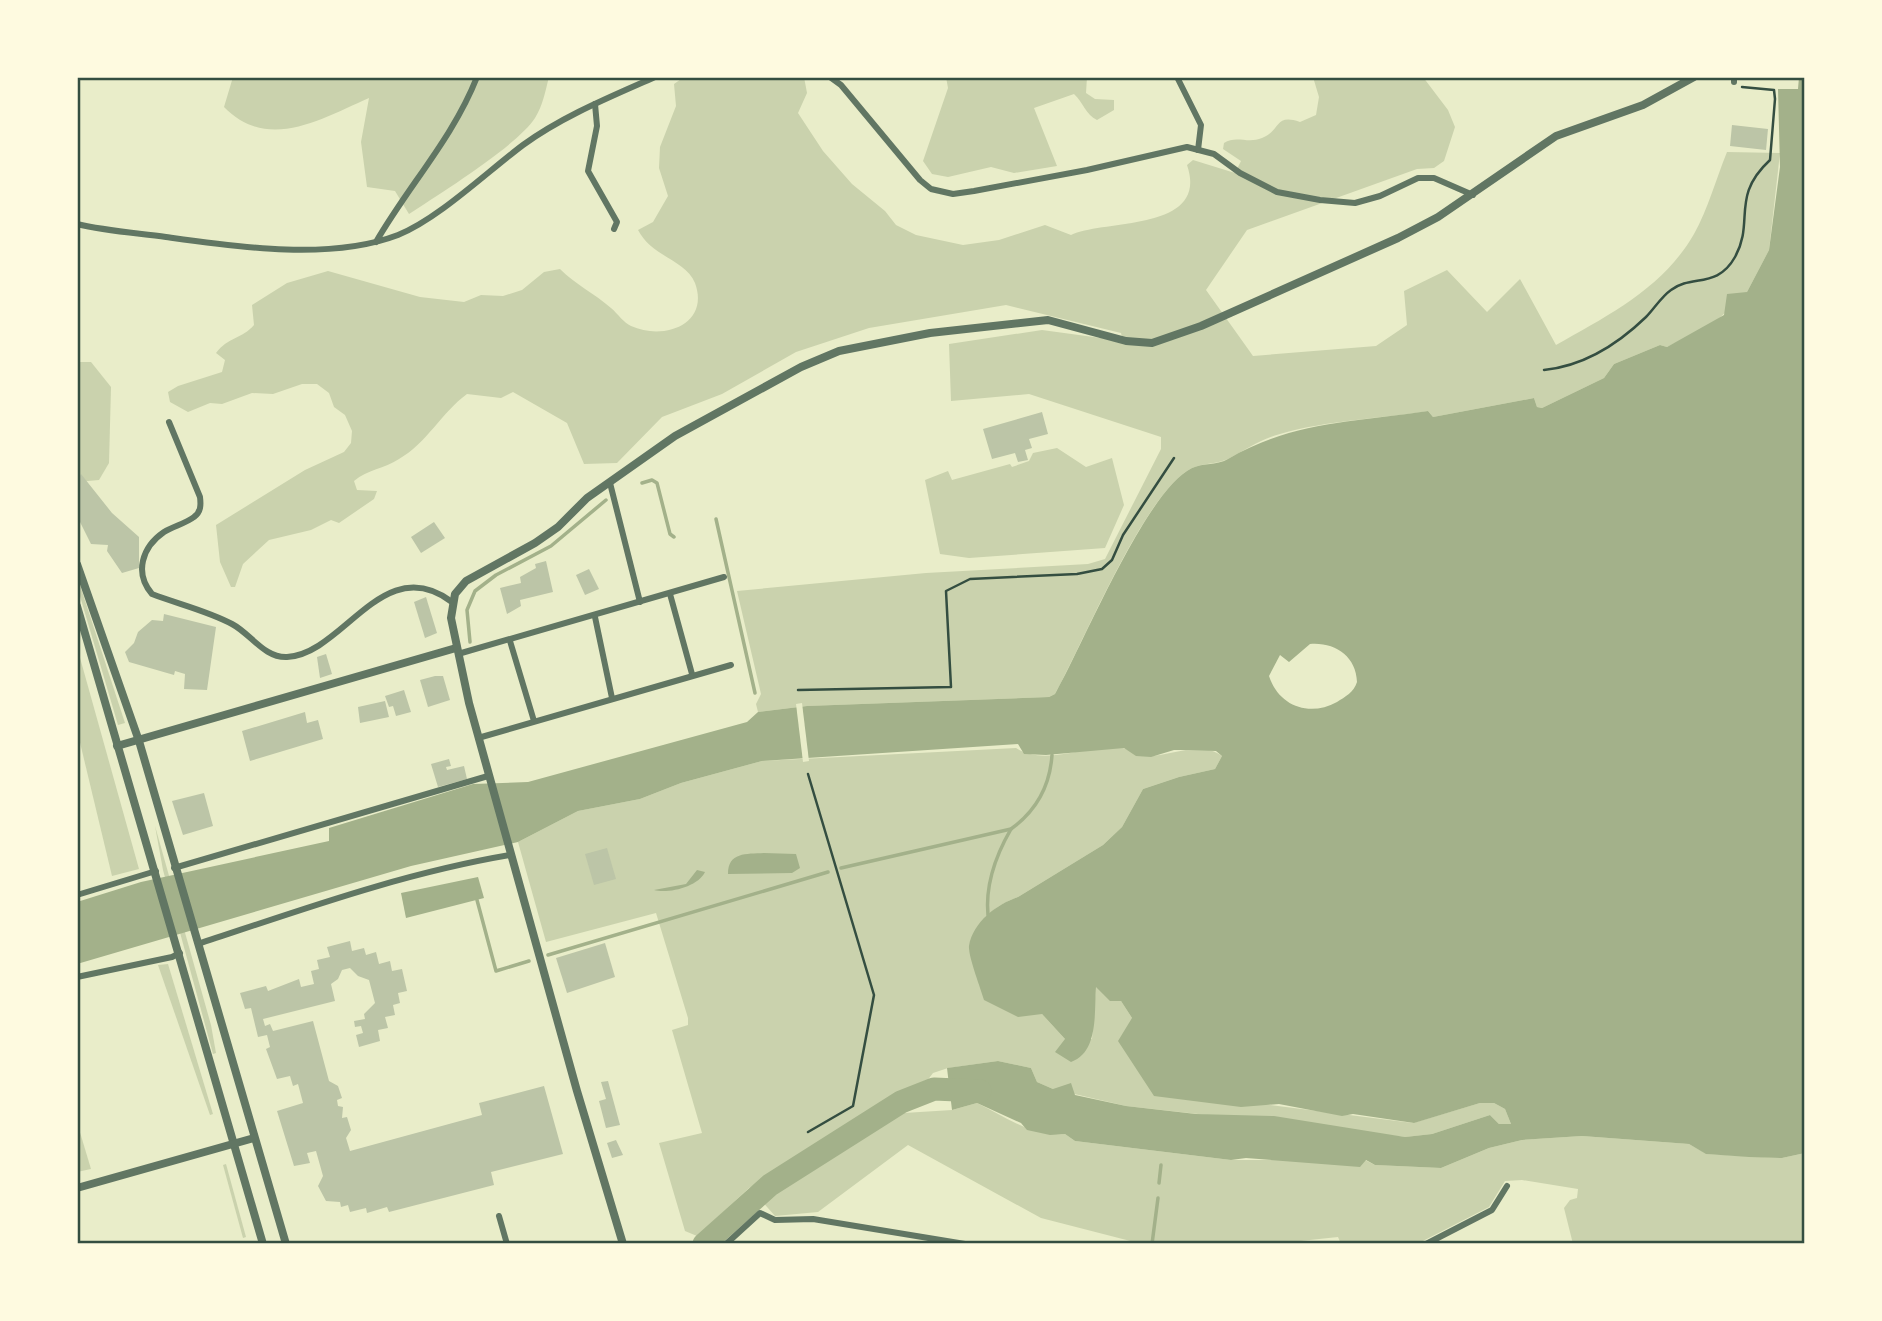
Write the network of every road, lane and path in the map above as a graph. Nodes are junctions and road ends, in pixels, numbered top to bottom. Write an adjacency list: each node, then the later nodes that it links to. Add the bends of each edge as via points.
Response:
1 (477, 77): 12 (street, via 441,149 400,200)
2 (655, 77): 7 (street)
3 (831, 77): 8 (street, via 930,189 974,191 1187,147)
4 (1694, 77): 9 (street, via 1643,105 1556,136)
5 (1180, 78): 8 (street, via 1201,125)
6 (1734, 80): 13 (path, via 1734,88 1774,90 1775,99 1770,160 1745,194 1735,258 1718,276 1669,290 1634,328 1603,352 1565,368)
7 (595, 104): 11 (street, via 597,126 588,171 617,222); 12 (street, via 526,143 426,219)
8 (1198, 150): 9 (street, via 1214,154 1277,192 1320,200 1354,203 1418,178 1434,178)
9 (1473, 195): 16 (street, via 1398,238 1201,326 1152,343 1126,341 1048,320 930,333 839,351 675,436)
10 (77, 224): 12 (street, via 244,248 325,248)
11 (614, 229)
12 (376, 242)
13 (1544, 370)
14 (169, 422): 20 (street, via 201,508 195,517 164,532 142,558 142,583 152,594 231,624 260,647 286,657 307,651 393,592 428,587)
15 (1174, 458): 28 (path, via 1112,559 1101,569 970,579 946,591 951,687)
16 (611, 488): 20 (street, via 536,543 472,575); 21 (street)
17 (77, 564): 32 (street)
18 (724, 577): 19 (street)
19 (670, 594): 21 (street); 27 (street)
20 (452, 602): 25 (street)
21 (640, 602): 23 (street)
22 (77, 606): 33 (street)
23 (595, 617): 24 (street); 29 (street)
24 (510, 641): 25 (street); 30 (street)
25 (457, 651): 31 (street); 32 (street)
26 (731, 665): 27 (street)
27 (692, 674): 29 (street)
28 (798, 690)
29 (612, 698): 30 (street)
30 (534, 721): 31 (street)
31 (478, 738): 35 (street)
32 (139, 741): 33 (street); 37 (street)
33 (117, 746): 38 (street)
34 (808, 774): 43 (path, via 874,995 853,1106)
35 (488, 778): 36 (street); 37 (street)
36 (510, 851): 40 (street, via 378,885); 53 (street)
37 (174, 868): 40 (street)
38 (156, 871): 39 (street); 41 (street)
39 (77, 895)
40 (198, 944): 44 (street)
41 (180, 953): 42 (street); 45 (street)
42 (77, 976)
43 (808, 1132)
44 (254, 1138): 45 (street); 51 (street)
45 (234, 1144): 47 (street); 50 (street)
46 (1507, 1186): 55 (street, via 1492,1210)
47 (77, 1188)
48 (499, 1216): 52 (street)
49 (730, 1243): 54 (street, via 760,1213 775,1220 813,1219)
50 (263, 1244)
51 (286, 1244)
52 (508, 1244)
53 (623, 1244)
54 (965, 1244)
55 (1426, 1244)

